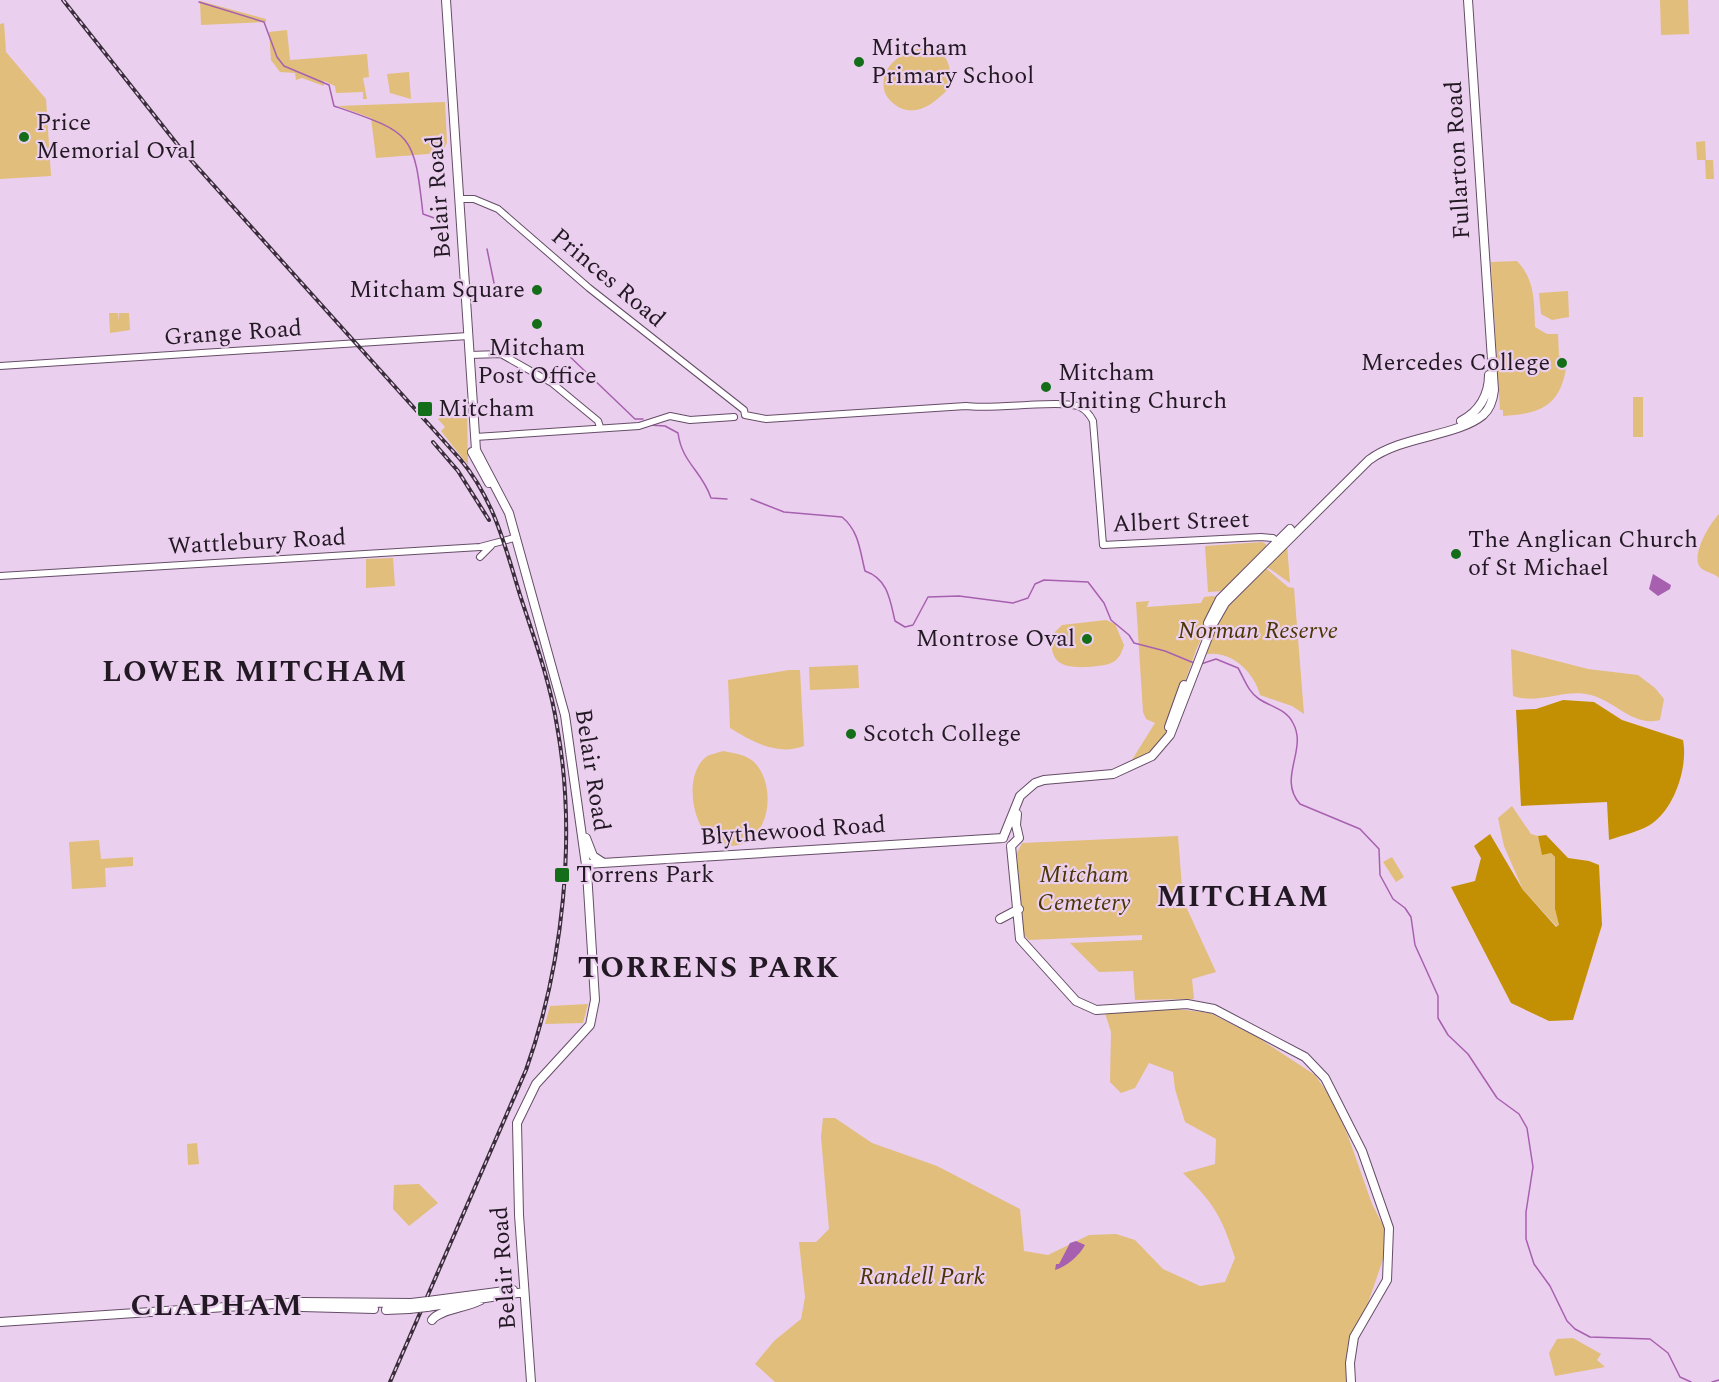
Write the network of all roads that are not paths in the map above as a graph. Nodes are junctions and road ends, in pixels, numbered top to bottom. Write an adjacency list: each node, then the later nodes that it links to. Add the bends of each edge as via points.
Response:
1 (446, 0): 3 (main road, Belair Road)
2 (1468, 0): 4 (main road, Fullarton Road)
3 (459, 199): 5 (main road, Belair Road); 10 (street, Princes Road, via 474,199 498,209 729,400)
4 (1488, 317): 9 (main road, Fullarton Road, via 1489,382); 11 (main road, Fullarton Road, via 1494,390)
5 (468, 336): 6 (main road, Belair Road); 7 (street, Grange Road)
6 (469, 356): 8 (main road, Belair Road); 13 (street, via 504,356 561,389)
7 (0, 366)
8 (471, 391): 14 (main road, Belair Road); 15 (main road, Belair Road, via 472,454 492,487)
9 (1485, 396): 11 (main road, Fullarton Road); 12 (main road)
10 (736, 412): 13 (street, via 690,420 670,416 647,423); 17 (street, Albert Street, via 741,420 746,415 766,419 966,406 1071,405 1084,410 1093,421 1102,543 1107,547 1261,537)
11 (1485, 413): 12 (main road); 17 (main road, via 1468,423 1393,445 1369,459)
12 (1469, 417): 17 (main road, via 1374,451)
13 (600, 427): 14 (street)
14 (475, 437): 15 (main road, Belair Road, via 478,455 500,494)
15 (514, 538): 16 (street, Wattlebury Road); 20 (main road, Belair Road, via 565,715)
16 (492, 545): 18 (street); 19 (street, Wattlebury Road)
17 (1277, 546): 21 (main road, via 1220,599 1170,730 1143,761 1113,774 1044,780 1027,789 1016,804)
18 (480, 557)
19 (0, 576)
20 (582, 829): 24 (main road, via 593,856); 25 (main road, Belair Road)
21 (1012, 830): 22 (main road); 23 (main road, via 1018,841)
22 (1003, 838): 23 (main road); 24 (main road, Blythewood Road)
23 (1011, 846): 26 (main road)
24 (608, 863): 25 (main road, Blythewood Road)
25 (586, 864): 28 (main road, Belair Road, via 595,1008 590,1025 532,1089 517,1122)
26 (1019, 909): 27 (main road); 38 (main road, via 1022,942 1084,1006 1106,1010 1187,1004 1214,1009 1305,1057 1326,1078 1362,1151 1389,1228 1387,1280 1354,1337)
27 (1000, 919)
28 (523, 1277): 29 (main road, via 516,1285); 30 (main road, Belair Road)
29 (502, 1290): 30 (main road); 32 (main road)
30 (524, 1292): 31 (main road); 37 (main road, Belair Road)
31 (485, 1297): 33 (main road); 34 (main road)
32 (428, 1304): 33 (main road); 36 (main road, bridge, via 292,1303)
33 (439, 1305): 34 (main road)
34 (446, 1312): 35 (main road, via 436,1314)
35 (432, 1320)
36 (0, 1322)
37 (531, 1382)
38 (1351, 1382)

